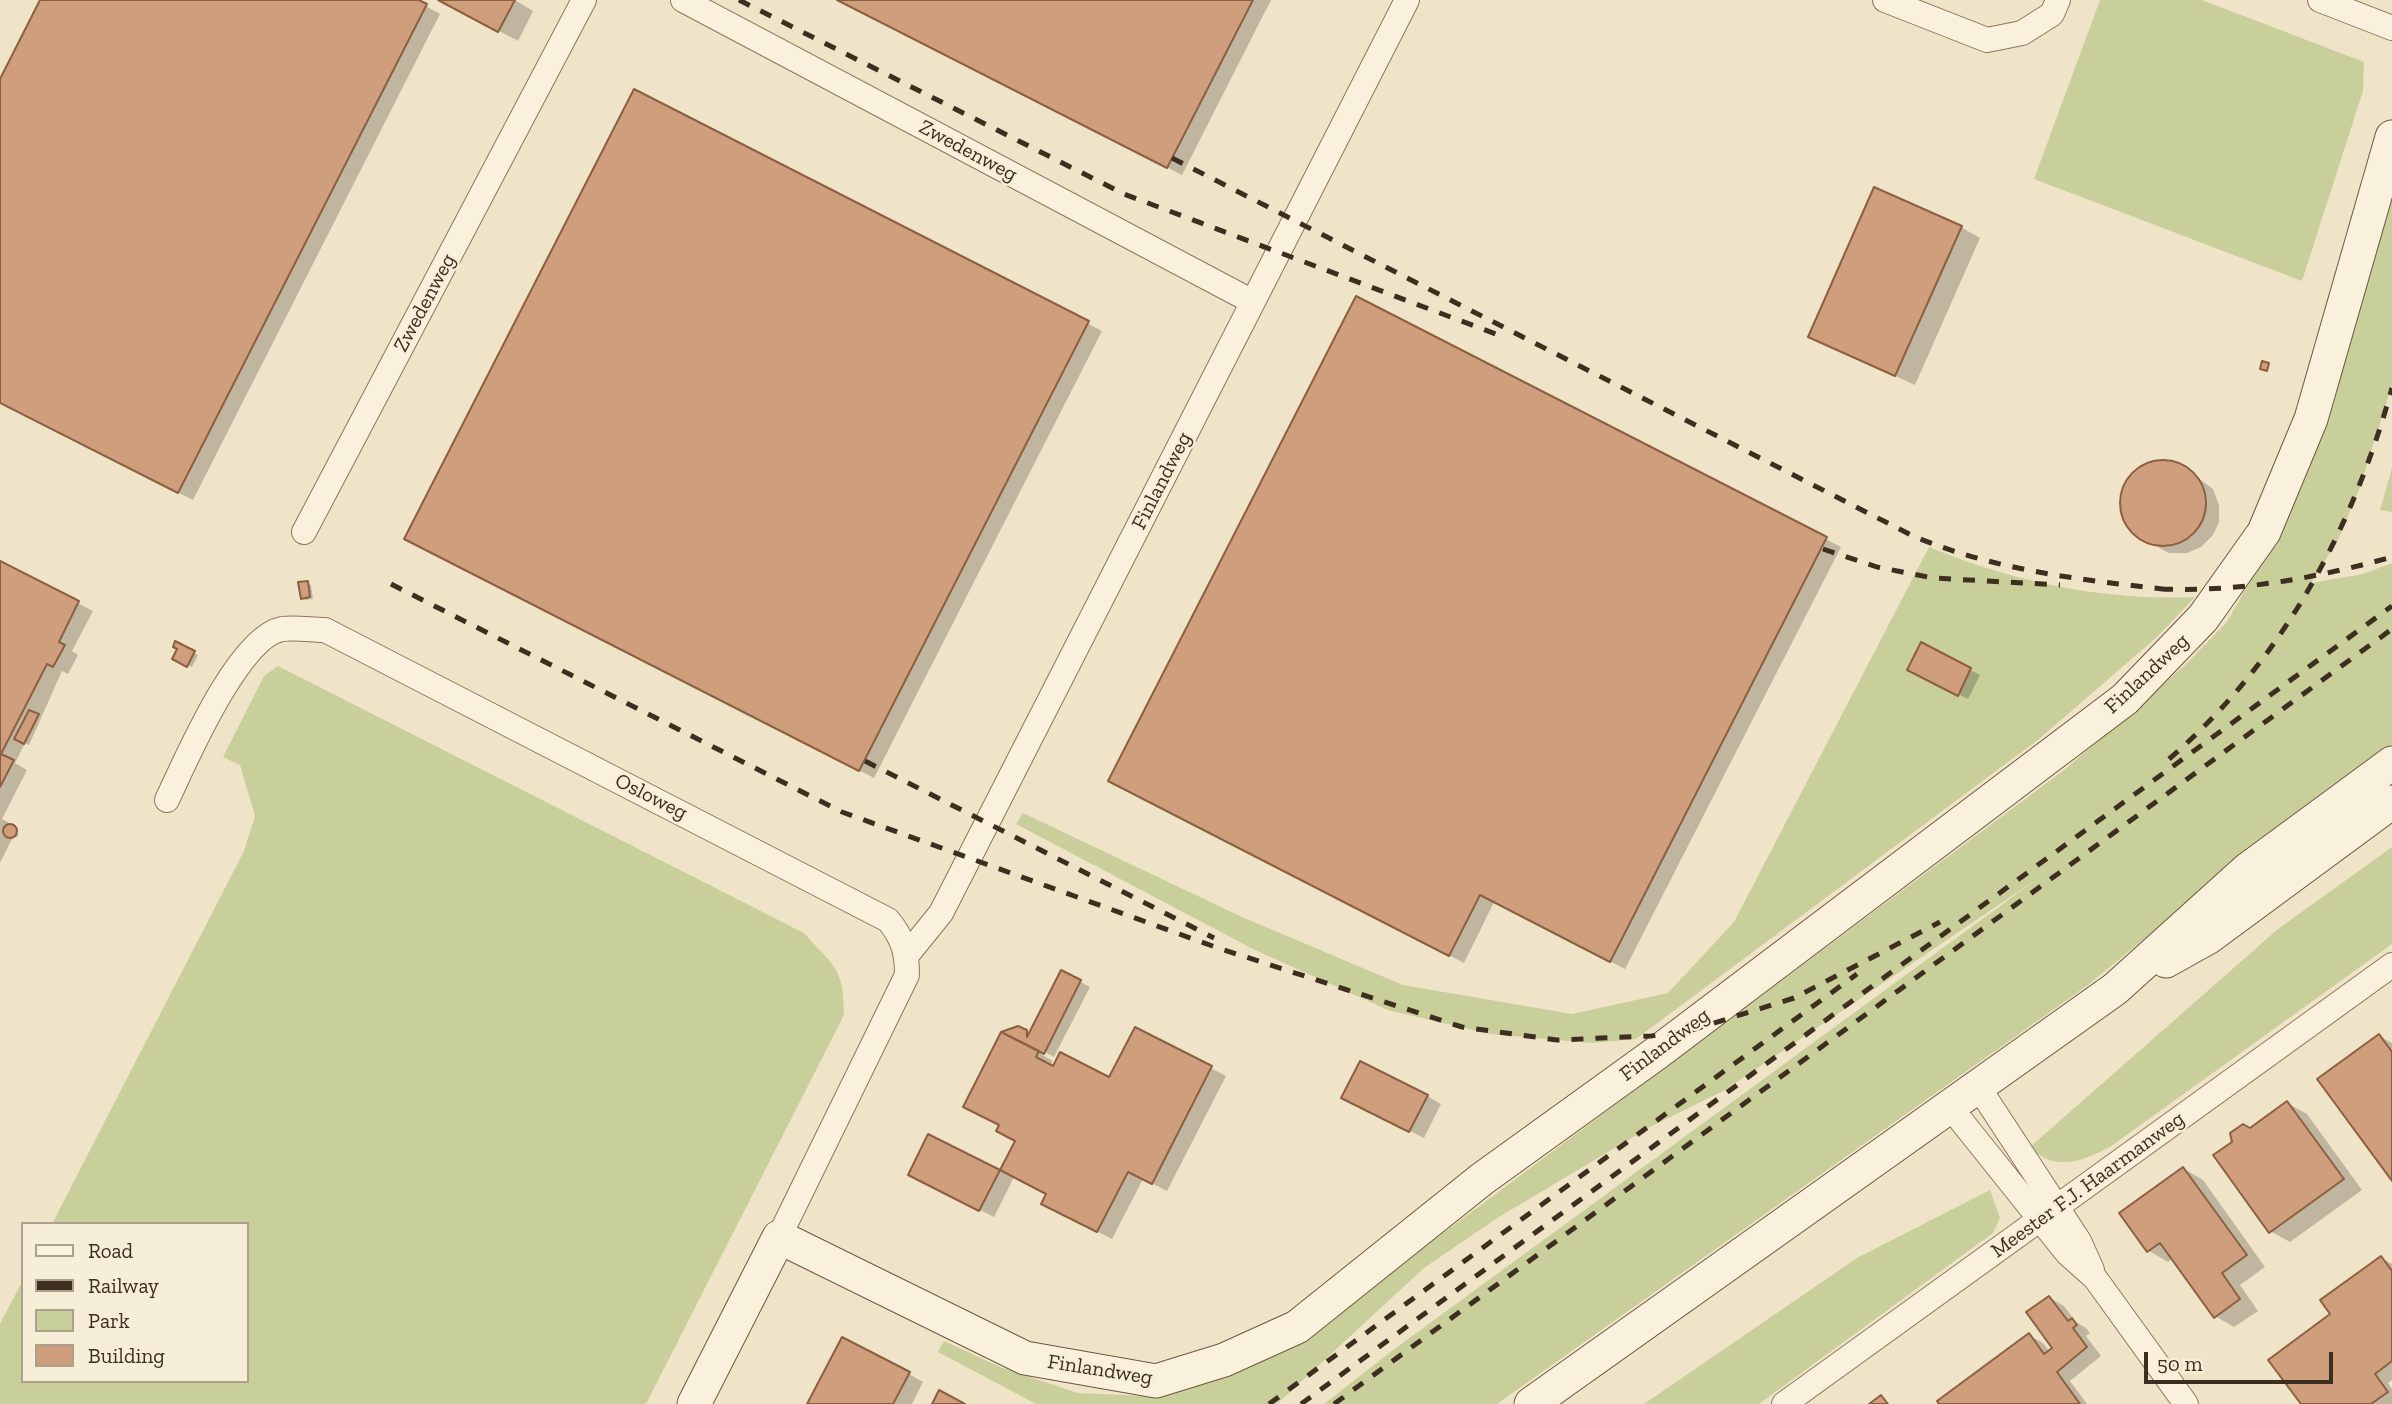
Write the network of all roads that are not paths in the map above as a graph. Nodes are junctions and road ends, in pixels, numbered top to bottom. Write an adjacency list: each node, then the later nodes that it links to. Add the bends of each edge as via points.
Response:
1 (584, 0): 10 (street, Zwedenweg)
2 (683, 0): 9 (street, Zwedenweg)
3 (1407, 0): 9 (street, Finlandweg)
4 (1885, 0): 5 (street, via 1987,40 2022,33 2052,14)
5 (2058, 0)
6 (2320, 0): 7 (street)
7 (2392, 28)
8 (2392, 137): 20 (street, Finlandweg, via 2311,419 2264,532 2191,632 2125,699 1658,1052 1482,1179 1297,1327 1224,1360 1156,1381 1143,1379 1025,1358)
9 (1253, 302): 14 (street, Finlandweg, via 941,913)
10 (304, 532)
11 (2392, 763): 16 (street, via 2248,869)
12 (167, 800): 14 (street, Osloweg, via 219,695 246,654 280,629 326,630 871,910 888,920 901,936)
13 (2392, 802): 16 (street, via 2209,937)
14 (907, 955): 20 (street, via 907,975 891,1015)
15 (2392, 965): 19 (street, Meester F.J. Haarmanweg)
16 (2115, 989): 17 (street)
17 (1979, 1088): 18 (street); 19 (street)
18 (1951, 1108): 19 (street); 22 (street)
19 (2049, 1213): 23 (street, Meester F.J. Haarmanweg); 24 (street, via 2079,1241 2095,1278)
20 (779, 1237): 21 (street)
21 (694, 1404)
22 (1531, 1404)
23 (1784, 1404)
24 (2186, 1404)

